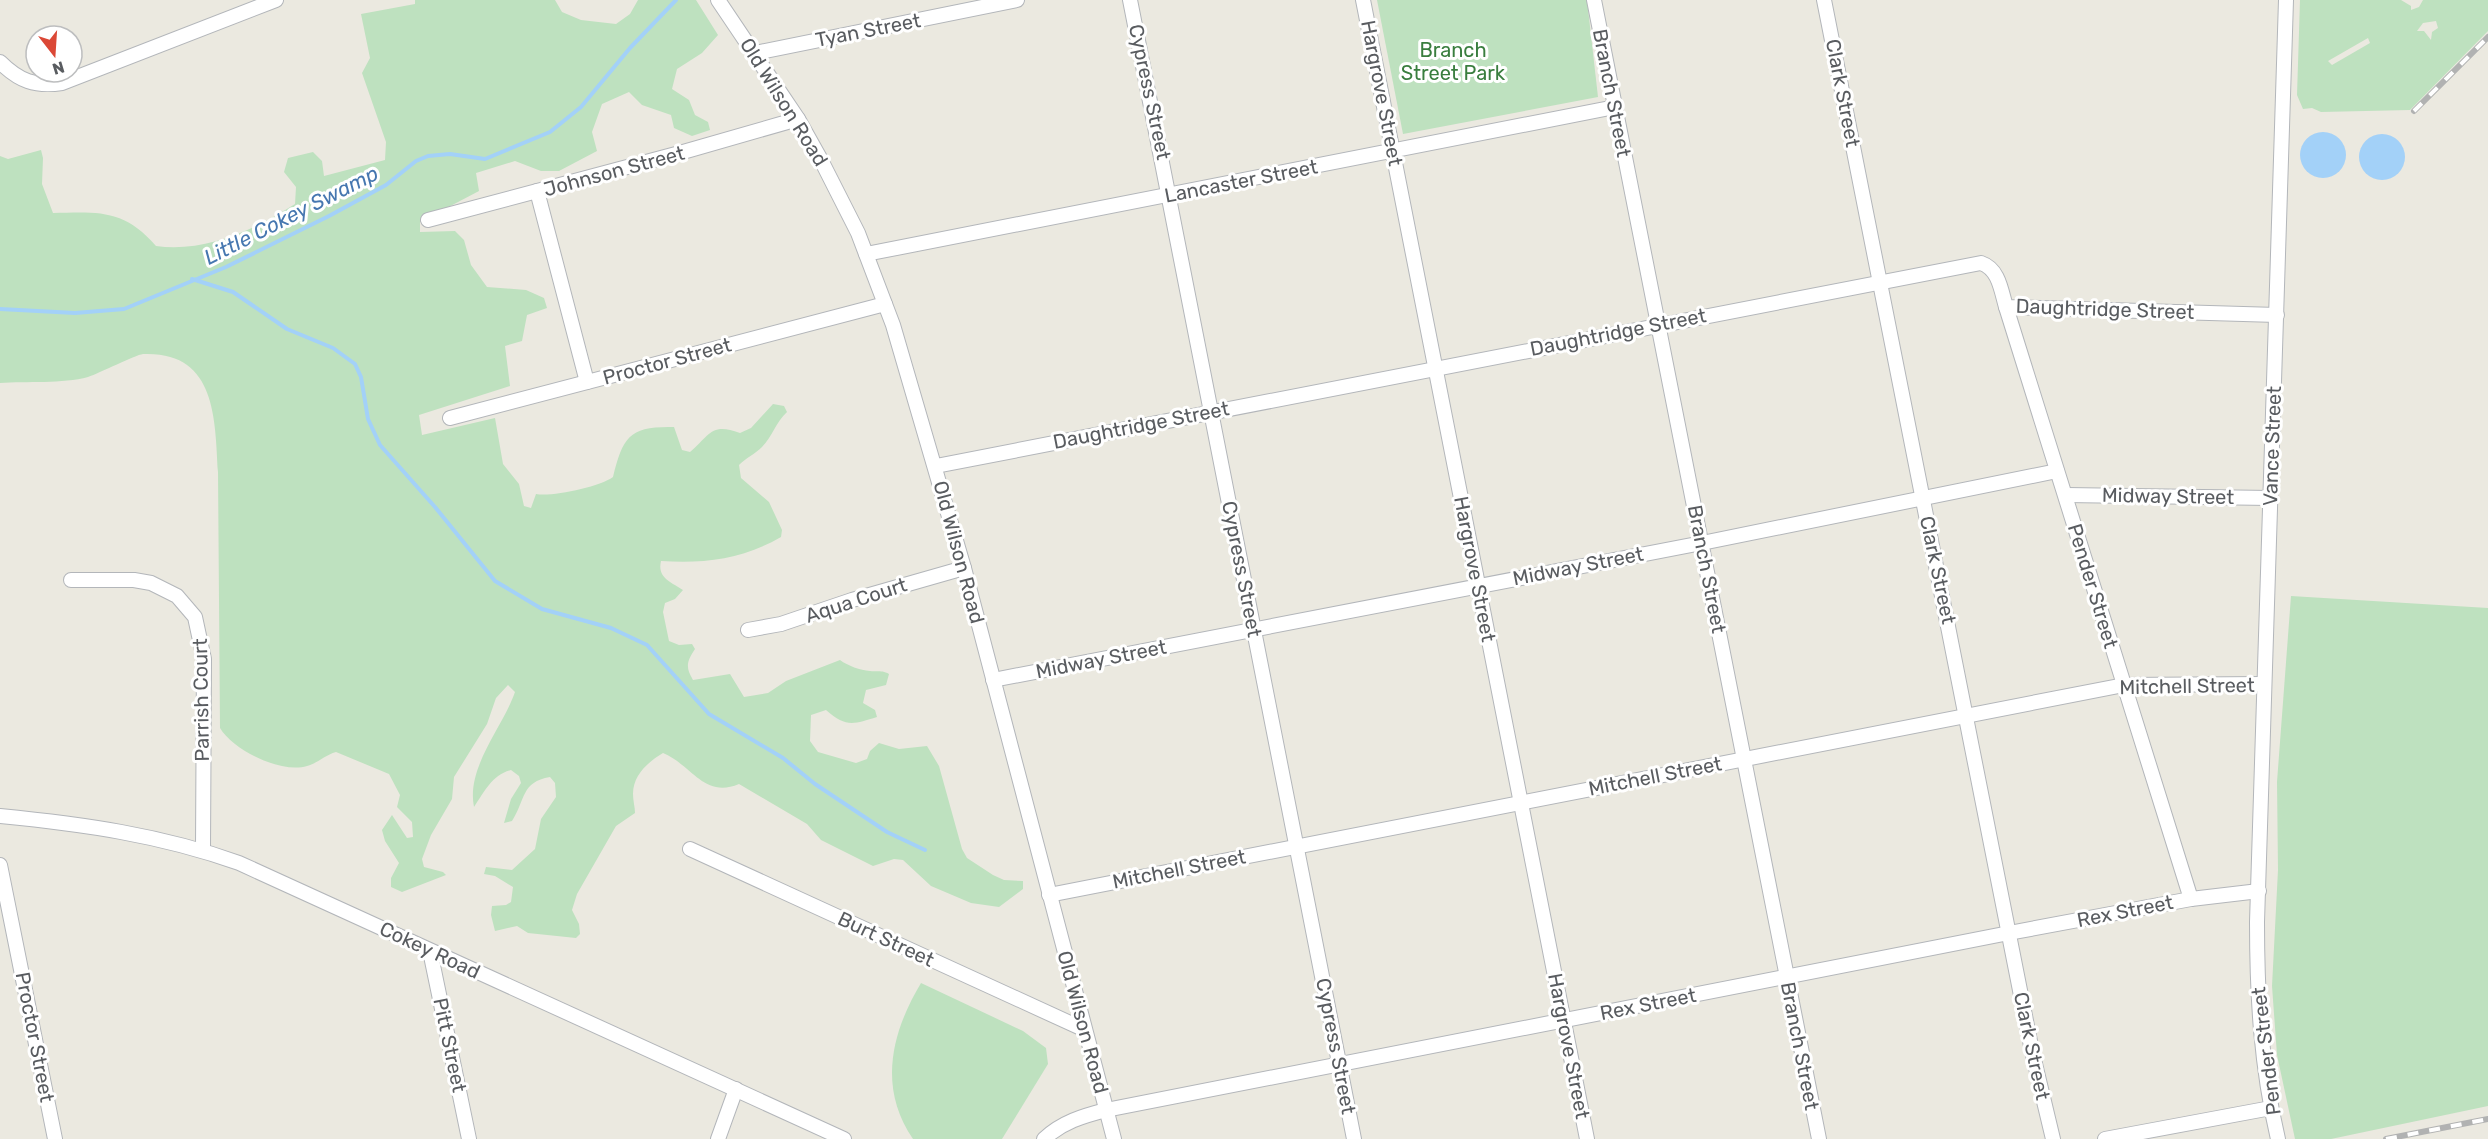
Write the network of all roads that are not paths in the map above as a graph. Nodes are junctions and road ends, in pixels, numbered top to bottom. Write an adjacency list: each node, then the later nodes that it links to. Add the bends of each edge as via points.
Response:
1 (276, 0): 10 (street, via 62,82 43,86 26,82)
2 (718, 0): 9 (street, Old Wilson Road)
3 (1017, 0): 9 (street, Tyan Street)
4 (1130, 0): 15 (street, Cypress Street)
5 (1363, 0): 13 (street, Hargrove Street)
6 (1594, 0): 11 (street, Branch Street)
7 (1824, 0): 18 (street, Clark Street)
8 (2286, 0): 21 (street, Vance Street)
9 (755, 53): 12 (street, Old Wilson Road)
10 (0, 62)
11 (1615, 107): 13 (street, Lancaster Street); 22 (street, Branch Street)
12 (798, 118): 14 (street, Johnson Street); 17 (street, Old Wilson Road, via 848,211)
13 (1394, 151): 15 (street, Lancaster Street); 23 (street, Hargrove Street)
14 (537, 191): 16 (street, Johnson Street); 24 (street)
15 (1171, 195): 17 (street, Lancaster Street); 25 (street, Cypress Street)
16 (428, 220)
17 (866, 254): 19 (street, Old Wilson Road)
18 (1881, 281): 20 (street, Daughtridge Street, via 1981,262 1995,272); 22 (street, Daughtridge Street); 30 (street, Clark Street)
19 (885, 304): 24 (street, Proctor Street); 27 (street, Old Wilson Road)
20 (2006, 308): 21 (street, Daughtridge Street); 28 (street, Pender Street)
21 (2277, 315): 31 (street, Vance Street)
22 (1659, 323): 23 (street, Daughtridge Street); 32 (street, Branch Street)
23 (1436, 368): 25 (street, Daughtridge Street); 35 (street, Hargrove Street)
24 (587, 382): 26 (street, Proctor Street)
25 (1212, 411): 27 (street, Daughtridge Street); 37 (street, Cypress Street)
26 (450, 418)
27 (936, 466): 33 (street, Old Wilson Road)
28 (2057, 471): 29 (street, Pender Street); 30 (street, Midway Street)
29 (2066, 495): 31 (street, Midway Street); 40 (street, Pender Street)
30 (1923, 498): 32 (street, Midway Street); 41 (street, Clark Street)
31 (2270, 498): 39 (street, Vance Street)
32 (1702, 543): 35 (street, Midway Street); 42 (street, Branch Street)
33 (964, 568): 36 (street, Aqua Court, via 781,624); 38 (street, Old Wilson Road)
34 (71, 580): 47 (street, Parrish Court, via 151,583 177,596 195,617 204,659)
35 (1478, 585): 37 (street, Midway Street); 43 (street, Hargrove Street)
36 (748, 630)
37 (1254, 631): 38 (street, Midway Street); 45 (street, Cypress Street)
38 (993, 680): 50 (street, Old Wilson Road)
39 (2264, 684): 40 (street, Mitchell Street); 49 (street, Vance Street)
40 (2124, 685): 41 (street, Mitchell Street); 51 (street, Pender Street)
41 (1968, 715): 42 (street, Mitchell Street); 52 (street, Clark Street)
42 (1743, 759): 43 (street, Mitchell Street); 54 (street, Branch Street)
43 (1520, 801): 45 (street, Mitchell Street); 55 (street, Hargrove Street)
44 (0, 816): 47 (street, Cokey Road, via 110,828)
45 (1297, 846): 50 (street, Mitchell Street); 57 (street, Cypress Street)
46 (690, 849): 56 (street, Burt Street)
47 (203, 850): 53 (street, Cokey Road)
48 (0, 865): 61 (street, Proctor Street)
49 (2259, 891): 51 (street, Rex Street); 59 (street, Pender Street, via 2259,1023)
50 (1049, 895): 56 (street, Old Wilson Road)
51 (2191, 899): 52 (street, Rex Street)
52 (2009, 933): 54 (street, Rex Street); 70 (street, Clark Street)
53 (430, 951): 58 (street, Cokey Road); 62 (street, Pitt Street)
54 (1786, 977): 55 (street, Rex Street); 69 (street, Branch Street)
55 (1564, 1020): 57 (street, Rex Street); 68 (street, Hargrove Street)
56 (1083, 1029): 60 (street, Old Wilson Road)
57 (1340, 1065): 60 (street, Rex Street); 67 (street, Cypress Street)
58 (736, 1089): 63 (street); 64 (street, Cokey Road)
59 (2271, 1108): 71 (street); 72 (street, Pender Street)
60 (1106, 1110): 65 (street, Rex Street, via 1080,1116); 66 (street, Old Wilson Road)
61 (55, 1139)
62 (470, 1139)
63 (718, 1139)
64 (844, 1139)
65 (1044, 1139)
66 (1114, 1139)
67 (1354, 1139)
68 (1587, 1139)
69 (1819, 1139)
70 (2053, 1139)
71 (2105, 1139)
72 (2278, 1139)

